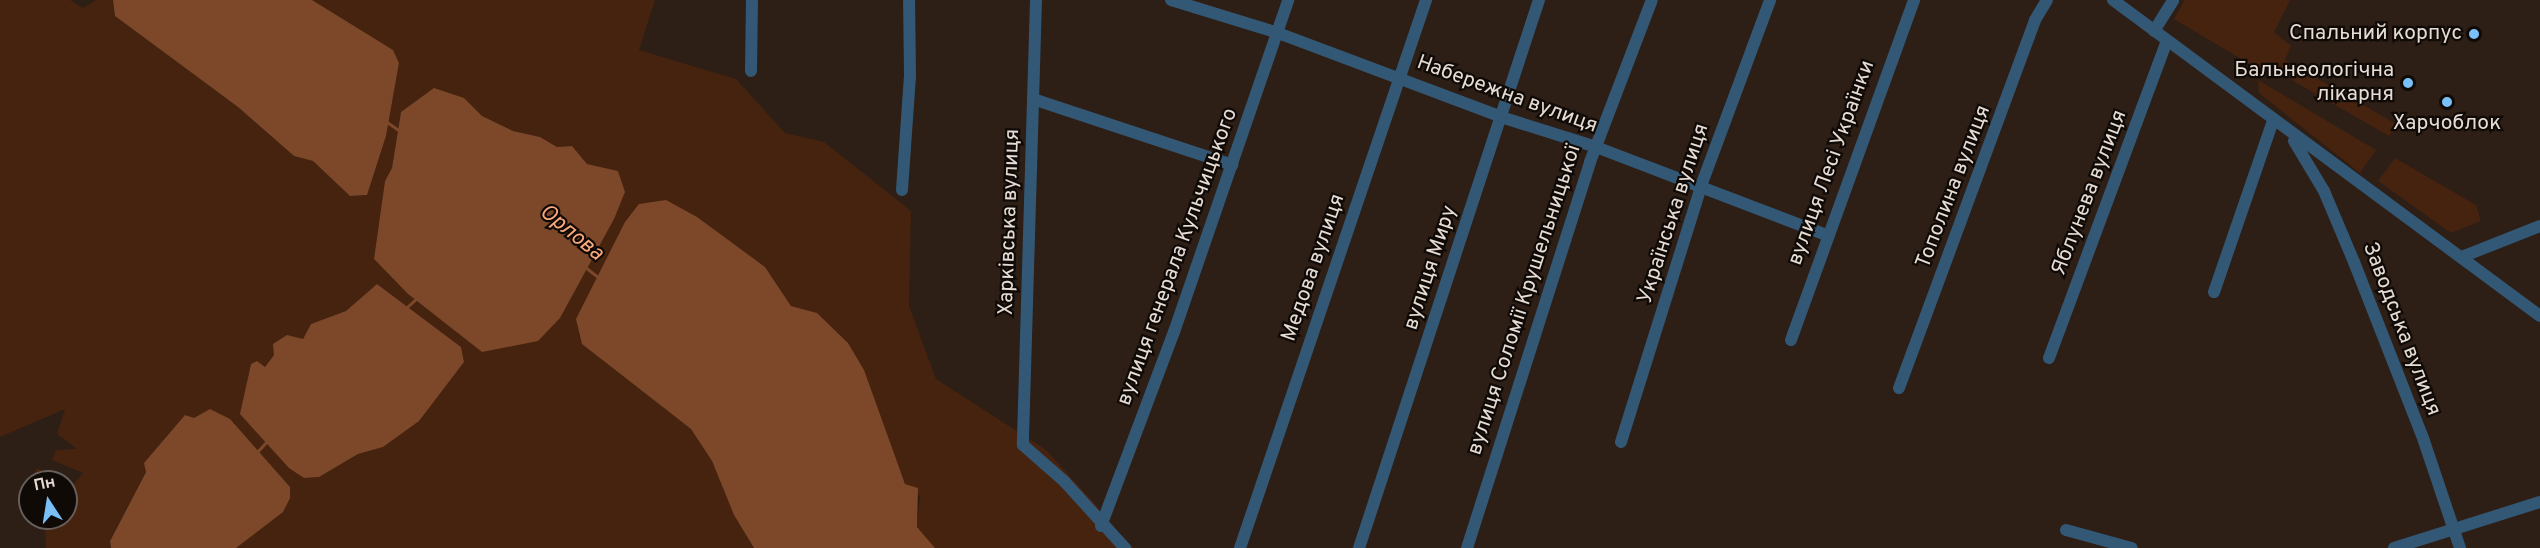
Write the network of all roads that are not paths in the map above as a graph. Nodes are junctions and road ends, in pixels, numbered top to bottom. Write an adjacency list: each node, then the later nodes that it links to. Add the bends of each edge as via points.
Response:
1 (752, 0): 17 (street)
2 (909, 0): 26 (street, via 910,76)
3 (1036, 0): 19 (street, Харківська вулиця)
4 (1171, 0): 15 (street, Набережна вулиця)
5 (1288, 0): 15 (street, вулиця генерала Кульчицького)
6 (1426, 0): 18 (street, Медова вулиця)
7 (1539, 0): 20 (street, вулиця Миру)
8 (1652, 0): 23 (street, вулиця Соломії Крушельницької)
9 (1770, 0): 25 (street, Українська вулиця)
10 (1914, 0): 28 (street, вулиця Лесі Українки)
11 (2047, 0): 34 (street, Тополина вулиця, via 2035,20)
12 (2113, 0): 14 (street)
13 (2173, 0): 14 (street)
14 (2154, 31): 16 (street)
15 (1278, 33): 18 (street, Набережна вулиця); 24 (street, вулиця генерала Кульчицького)
16 (2167, 41): 21 (street); 33 (street, Яблунева вулиця)
17 (751, 71)
18 (1398, 77): 20 (street, Набережна вулиця); 41 (street, Медова вулиця)
19 (1033, 99): 24 (street); 37 (street, Харківська вулиця, via 1023,445 1064,481)
20 (1501, 117): 23 (street, Набережна вулиця); 42 (street, вулиця Миру)
21 (2273, 121): 22 (street); 30 (street)
22 (2288, 133): 29 (street); 38 (street, Заводська вулиця, via 2308,161 2337,219)
23 (1596, 147): 25 (street, Набережна вулиця); 43 (street, вулиця Соломії Крушельницької)
24 (1232, 165): 37 (street, вулиця генерала Кульчицького)
25 (1701, 186): 28 (street, Набережна вулиця); 35 (street, Українська вулиця)
26 (902, 189)
27 (2540, 226): 29 (street)
28 (1827, 235): 32 (street, вулиця Лесі Українки)
29 (2464, 256): 31 (street, via 2478,272)
30 (2214, 292)
31 (2540, 316)
32 (1791, 340)
33 (2049, 358)
34 (1899, 388)
35 (1621, 442)
36 (2540, 502): 38 (street)
37 (1101, 526): 40 (street)
38 (2454, 529): 45 (street); 46 (street, Заводська вулиця)
39 (2066, 530): 44 (street)
40 (1125, 548)
41 (1240, 548)
42 (1359, 548)
43 (1467, 548)
44 (2132, 548)
45 (2394, 548)
46 (2460, 548)

